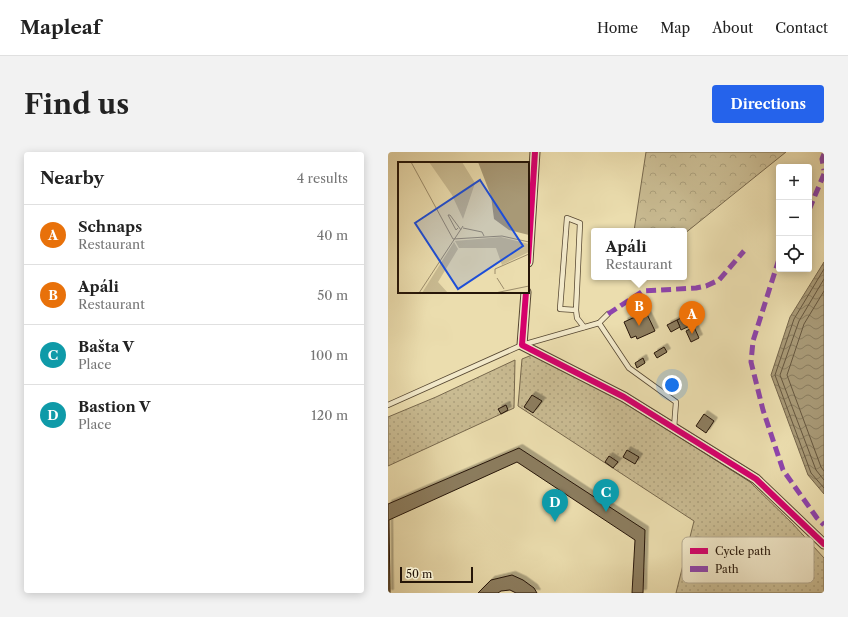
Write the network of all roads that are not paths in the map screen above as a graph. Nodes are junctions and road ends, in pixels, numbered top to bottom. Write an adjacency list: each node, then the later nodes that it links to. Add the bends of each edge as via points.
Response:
1 (535, 152): 2 (street)
2 (529, 246)
3 (526, 293): 8 (street)
4 (576, 310): 4 (lane, via 580,223 567,218 560,309); 7 (lane, via 577,318)
5 (608, 314): 6 (lane)
6 (598, 323): 7 (lane); 10 (lane, via 629,368 676,402)
7 (584, 327): 8 (lane)
8 (522, 345): 9 (lane); 10 (street, via 593,380)
9 (388, 405)
10 (674, 428): 11 (street, via 756,479)
11 (824, 544)

